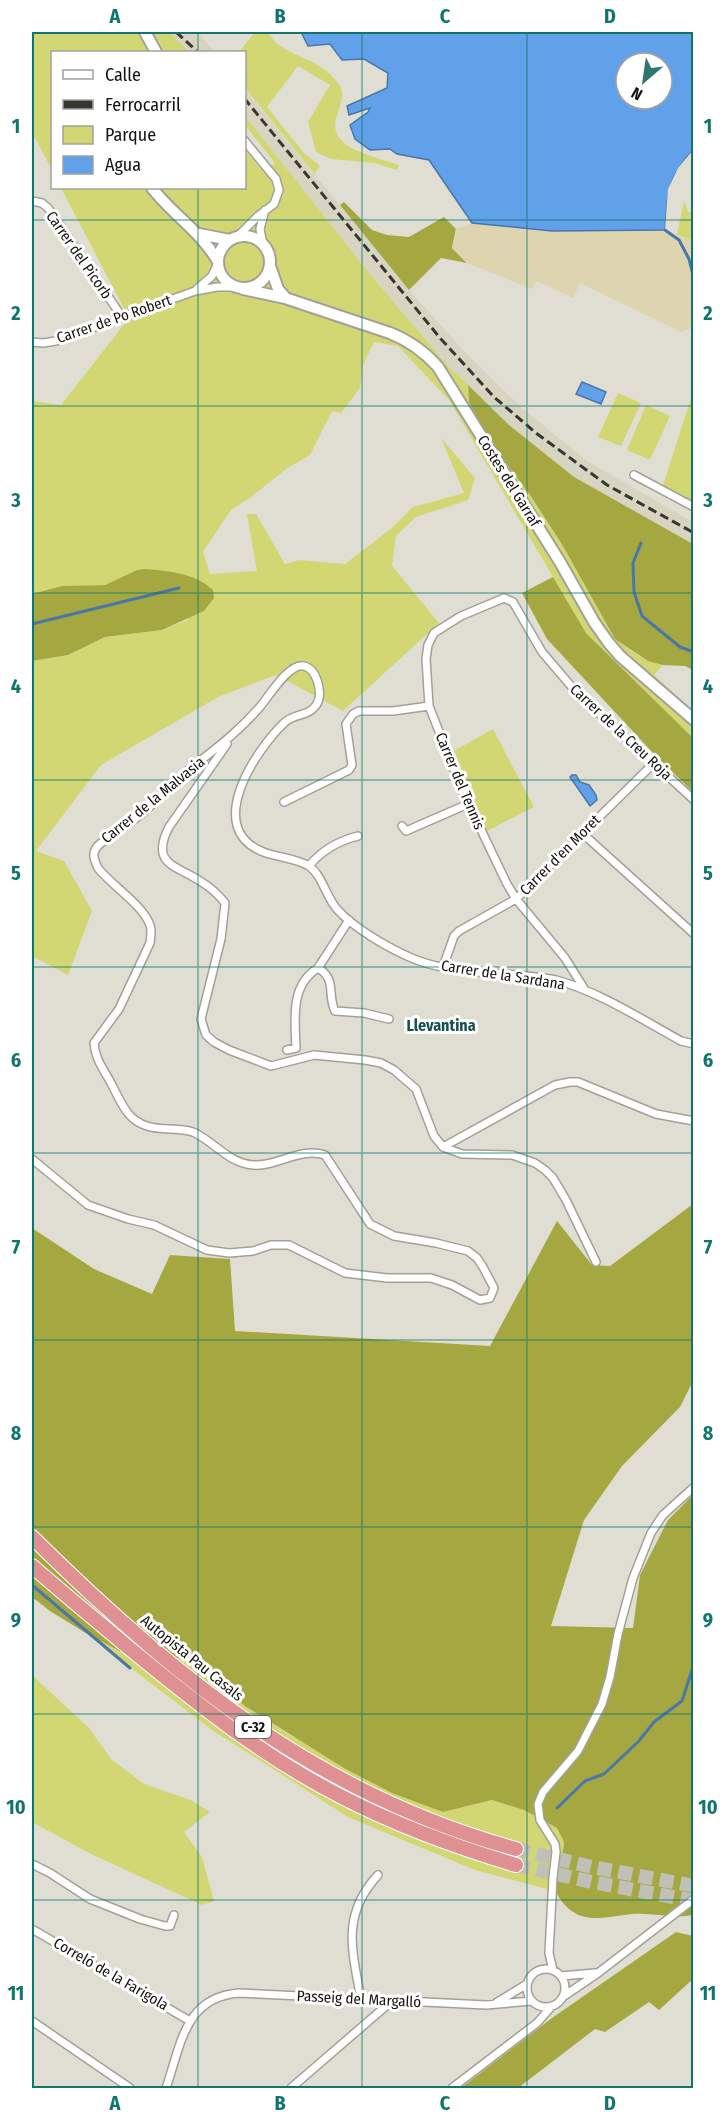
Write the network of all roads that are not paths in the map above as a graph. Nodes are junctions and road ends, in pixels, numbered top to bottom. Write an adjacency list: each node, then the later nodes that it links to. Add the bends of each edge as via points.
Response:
1 (145, 32): 2 (main road)
2 (155, 51)
3 (246, 143): 6 (street, via 278,185 277,200)
4 (153, 189): 7 (main road)
5 (32, 201): 15 (street, Carrer del Picorb, via 48,208)
6 (265, 210): 8 (street); 9 (street, via 260,229)
7 (199, 234): 8 (main road); 10 (main road)
8 (233, 238): 9 (main road, via 251,237); 10 (main road, via 222,248)
9 (263, 245): 11 (main road)
10 (218, 262): 12 (main road, via 222,278); 13 (street, Carrer de Po Robert, via 212,276)
11 (270, 265): 12 (main road, via 261,282 251,288); 14 (main road, via 278,290)
12 (238, 288): 13 (street, Carrer de Po Robert); 14 (main road, Costes del Garraf)
13 (195, 291): 15 (street, Carrer de Po Robert)
14 (285, 298): 21 (main road, Costes del Garraf, via 402,338 431,359 608,642)
15 (122, 316): 16 (street, Carrer de Po Robert, via 56,341)
16 (32, 342)
17 (634, 475): 18 (street)
18 (693, 507)
19 (513, 602): 20 (street, Carrer del Tennis, via 504,598 491,603 434,633 426,658); 23 (street, Carrer de la Creu Roja, via 542,652 577,693)
20 (429, 706): 25 (street, via 353,714 346,724 352,765 349,770); 26 (street, Carrer del Tennis)
21 (693, 720)
22 (232, 737): 30 (street, Carrer de la Malvasia, via 287,673 296,666 311,670 320,688 320,698 310,711 285,722 258,755 236,800 235,817 244,838 261,851); 41 (street, via 161,841 167,862 200,881 225,903 221,939 201,1019 206,1035 229,1050 271,1066 314,1055 381,1063 416,1089 430,1128); 42 (street, Carrer de la Malvasia, via 101,843 93,854 104,875 141,911 151,929 150,944 119,1009 94,1043 97,1059 126,1111 146,1126 191,1132 232,1160 256,1166 305,1154 325,1155 370,1224 394,1236 468,1251 490,1277 494,1288 490,1298 480,1300 431,1278 345,1273 289,1245 229,1253 207,1250 154,1225 88,1205)
23 (654, 763): 24 (street, Carrer de la Creu Roja); 28 (street, Carrer d'en Moret)
24 (693, 800)
25 (284, 802)
26 (468, 804): 27 (street, via 406,831); 31 (street, Carrer del Tennis)
27 (402, 826)
28 (582, 834): 31 (street, Carrer d'en Moret); 33 (street)
29 (358, 836): 30 (street, via 318,855)
30 (309, 866): 32 (street, Carrer de la Sardana, via 334,905)
31 (516, 899): 34 (street, Carrer d'en Moret, via 459,931); 36 (street, Carrer del Tennis, via 565,958)
32 (349, 920): 34 (street, Carrer de la Sardana, via 389,946); 35 (street)
33 (693, 934)
34 (442, 967): 36 (street, Carrer de la Sardana, via 554,979)
35 (318, 968): 37 (street, via 329,977 335,1011); 39 (street, via 295,1001 296,1047)
36 (585, 990): 38 (street, Carrer de la Sardana)
37 (389, 1019)
38 (693, 1044)
39 (287, 1050)
40 (693, 1121): 41 (street, via 656,1114 588,1085 570,1082 555,1085)
41 (443, 1147): 43 (street, via 462,1154 512,1155 535,1163 554,1178)
42 (32, 1159)
43 (596, 1262)
44 (693, 1487): 54 (street, via 663,1515 651,1533 633,1578 602,1704 578,1751 540,1798 538,1812 556,1852)
45 (32, 1537): 47 (highway, Autopista Pau Casals / C-32, via 170,1664 255,1729 378,1799 468,1836)
46 (32, 1566): 49 (highway, Autopista Pau Casals / C-32, via 179,1689 282,1762 388,1819)
47 (516, 1849)
48 (32, 1864): 52 (street, via 90,1899 140,1919 170,1926)
49 (516, 1865)
50 (378, 1875): 61 (street, via 356,1906 352,1928)
51 (693, 1899): 57 (street)
52 (174, 1915)
53 (32, 1929): 66 (street, Correló de la Farigola)
54 (549, 1953): 55 (street); 56 (street)
55 (541, 1969): 56 (street); 59 (street)
56 (553, 1970): 58 (street)
57 (598, 1973): 58 (street); 60 (street)
58 (561, 1976): 60 (street)
59 (527, 1984): 63 (street); 64 (street)
60 (564, 1996): 65 (street)
61 (362, 1999): 62 (street, Passeig del Margalló); 66 (street, Passeig del Margalló, via 224,1994 198,2008)
62 (393, 2000): 64 (street, Passeig del Margalló); 71 (street)
63 (535, 2003): 64 (street, Passeig del Margalló); 65 (street); 68 (street)
64 (494, 2005)
65 (552, 2006): 68 (street)
66 (190, 2020): 70 (street)
67 (32, 2021): 69 (street)
68 (537, 2023): 72 (street)
69 (131, 2088)
70 (166, 2088)
71 (291, 2088)
72 (452, 2088)

